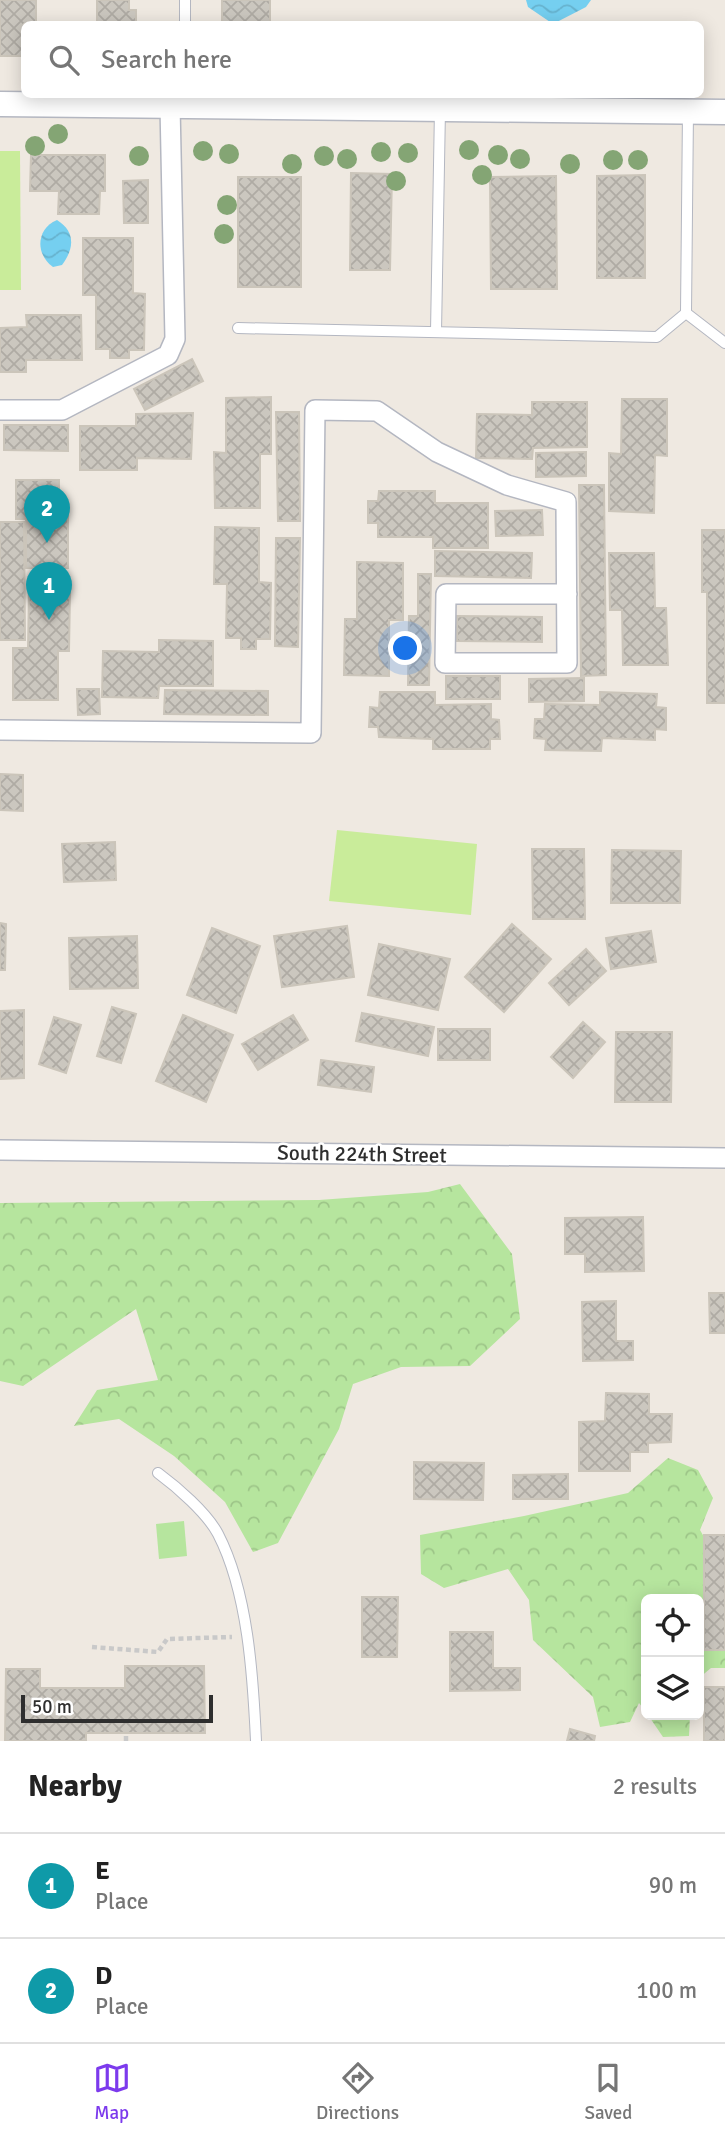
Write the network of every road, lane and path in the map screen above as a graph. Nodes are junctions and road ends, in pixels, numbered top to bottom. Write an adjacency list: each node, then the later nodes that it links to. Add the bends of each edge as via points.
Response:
1 (184, 0): 2 (lane)
2 (185, 21)
3 (180, 102): 4 (street); 5 (street); 12 (street, via 175,340 168,355 62,411)
4 (0, 104)
5 (440, 109): 6 (street); 10 (lane)
6 (688, 111): 7 (street); 8 (lane)
7 (725, 112)
8 (686, 313): 10 (lane, via 657,337); 11 (lane)
9 (238, 328): 10 (lane)
10 (436, 332)
11 (725, 343)
12 (0, 411)
13 (567, 594): 13 (street, via 567,663 445,663 446,594); 14 (street, via 566,502 507,485 437,452 377,411 314,411 311,733)
14 (0, 730)
15 (0, 1150): 16 (street, South 224th Street)
16 (725, 1158)
17 (158, 1472): 18 (lane, via 187,1496 217,1532 231,1567)
18 (247, 1636): 19 (path, via 167,1639 158,1652); 20 (lane)
19 (92, 1647)
20 (256, 1741)

